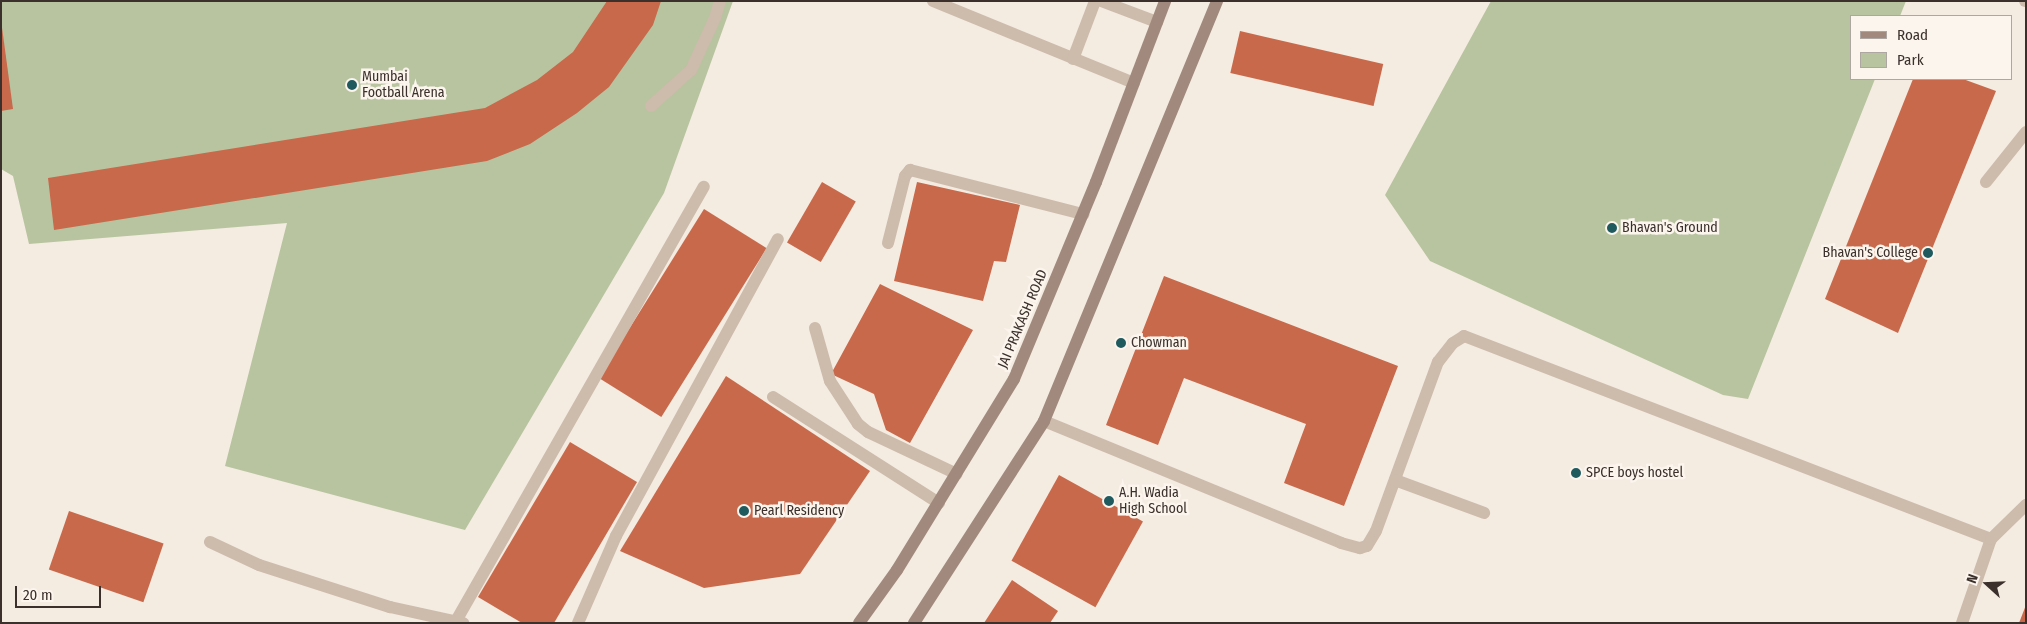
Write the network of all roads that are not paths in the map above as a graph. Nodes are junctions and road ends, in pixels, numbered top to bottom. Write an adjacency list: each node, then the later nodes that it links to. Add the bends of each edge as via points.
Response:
1 (720, 1): 10 (street, via 716,18 691,70)
2 (933, 1): 8 (street)
3 (1095, 1): 8 (street)
4 (1102, 1): 7 (street)
5 (1165, 1): 7 (main road, JAI PRAKASH ROAD)
6 (1217, 1): 19 (main road)
7 (1157, 22): 9 (main road, JAI PRAKASH ROAD)
8 (1073, 59): 9 (street)
9 (1134, 83): 14 (main road, JAI PRAKASH ROAD)
10 (651, 106)
11 (2026, 132): 12 (street)
12 (1986, 182)
13 (704, 187): 27 (street)
14 (1083, 214): 16 (street, via 910,170 905,176); 20 (main road, JAI PRAKASH ROAD, via 1014,379)
15 (778, 239): 28 (street, via 616,536 581,608)
16 (888, 243)
17 (815, 328): 20 (street, via 830,380 858,424 868,432)
18 (773, 397): 22 (street)
19 (1044, 421): 21 (street, via 1355,548 1367,546 1376,531); 30 (main road)
20 (957, 474): 22 (main road, JAI PRAKASH ROAD)
21 (1395, 480): 24 (street); 25 (street, via 1438,362 1453,343 1464,336)
22 (939, 503): 29 (main road, JAI PRAKASH ROAD)
23 (2026, 505): 25 (street)
24 (1484, 513)
25 (1991, 539): 31 (street)
26 (210, 542): 27 (street, via 259,565 390,607)
27 (459, 622)
28 (578, 623)
29 (859, 623)
30 (914, 623)
31 (1962, 623)

